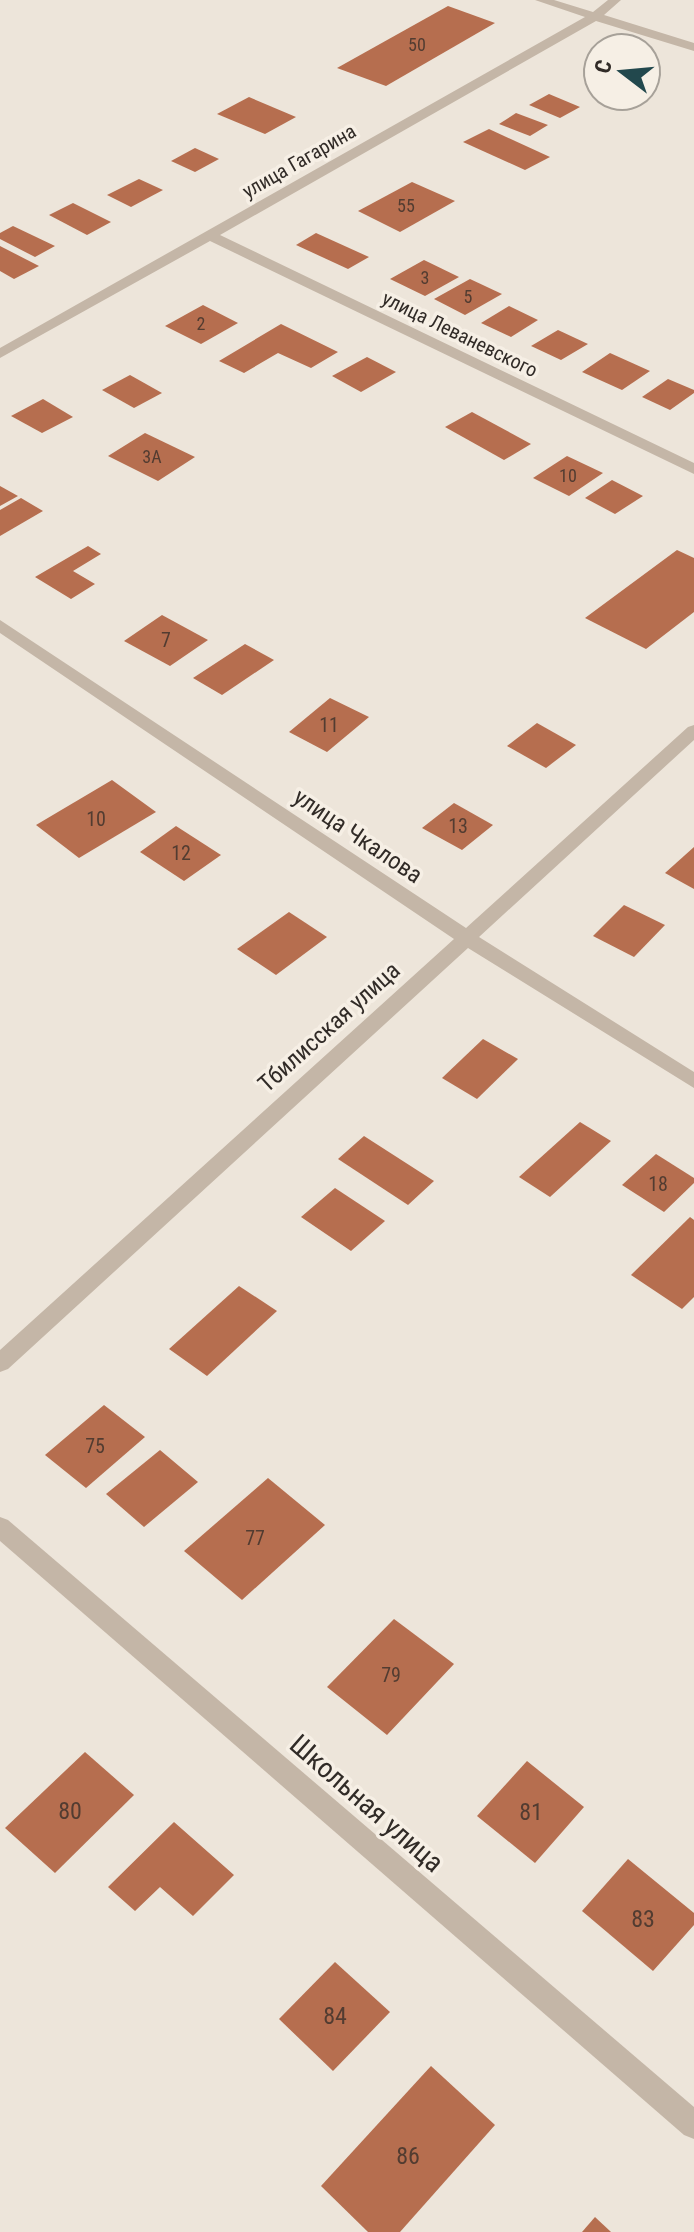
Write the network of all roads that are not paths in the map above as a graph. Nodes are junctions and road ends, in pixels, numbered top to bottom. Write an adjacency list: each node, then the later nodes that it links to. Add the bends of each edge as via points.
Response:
1 (541, 0): 3 (street)
2 (615, 0): 3 (street, улица Гагарина)
3 (594, 17): 4 (street); 5 (street, улица Гагарина)
4 (694, 47)
5 (209, 235): 6 (street, улица Гагарина); 7 (street, улица Леваневского)
6 (0, 354)
7 (694, 469)
8 (0, 625): 10 (street, улица Чкалова)
9 (694, 731): 10 (street, Тбилисская улица)
10 (465, 937): 11 (street, улица Чкалова); 12 (street, Тбилисская улица)
11 (694, 1081)
12 (0, 1363)
13 (0, 1527): 14 (street, Школьная улица)
14 (694, 2125)

